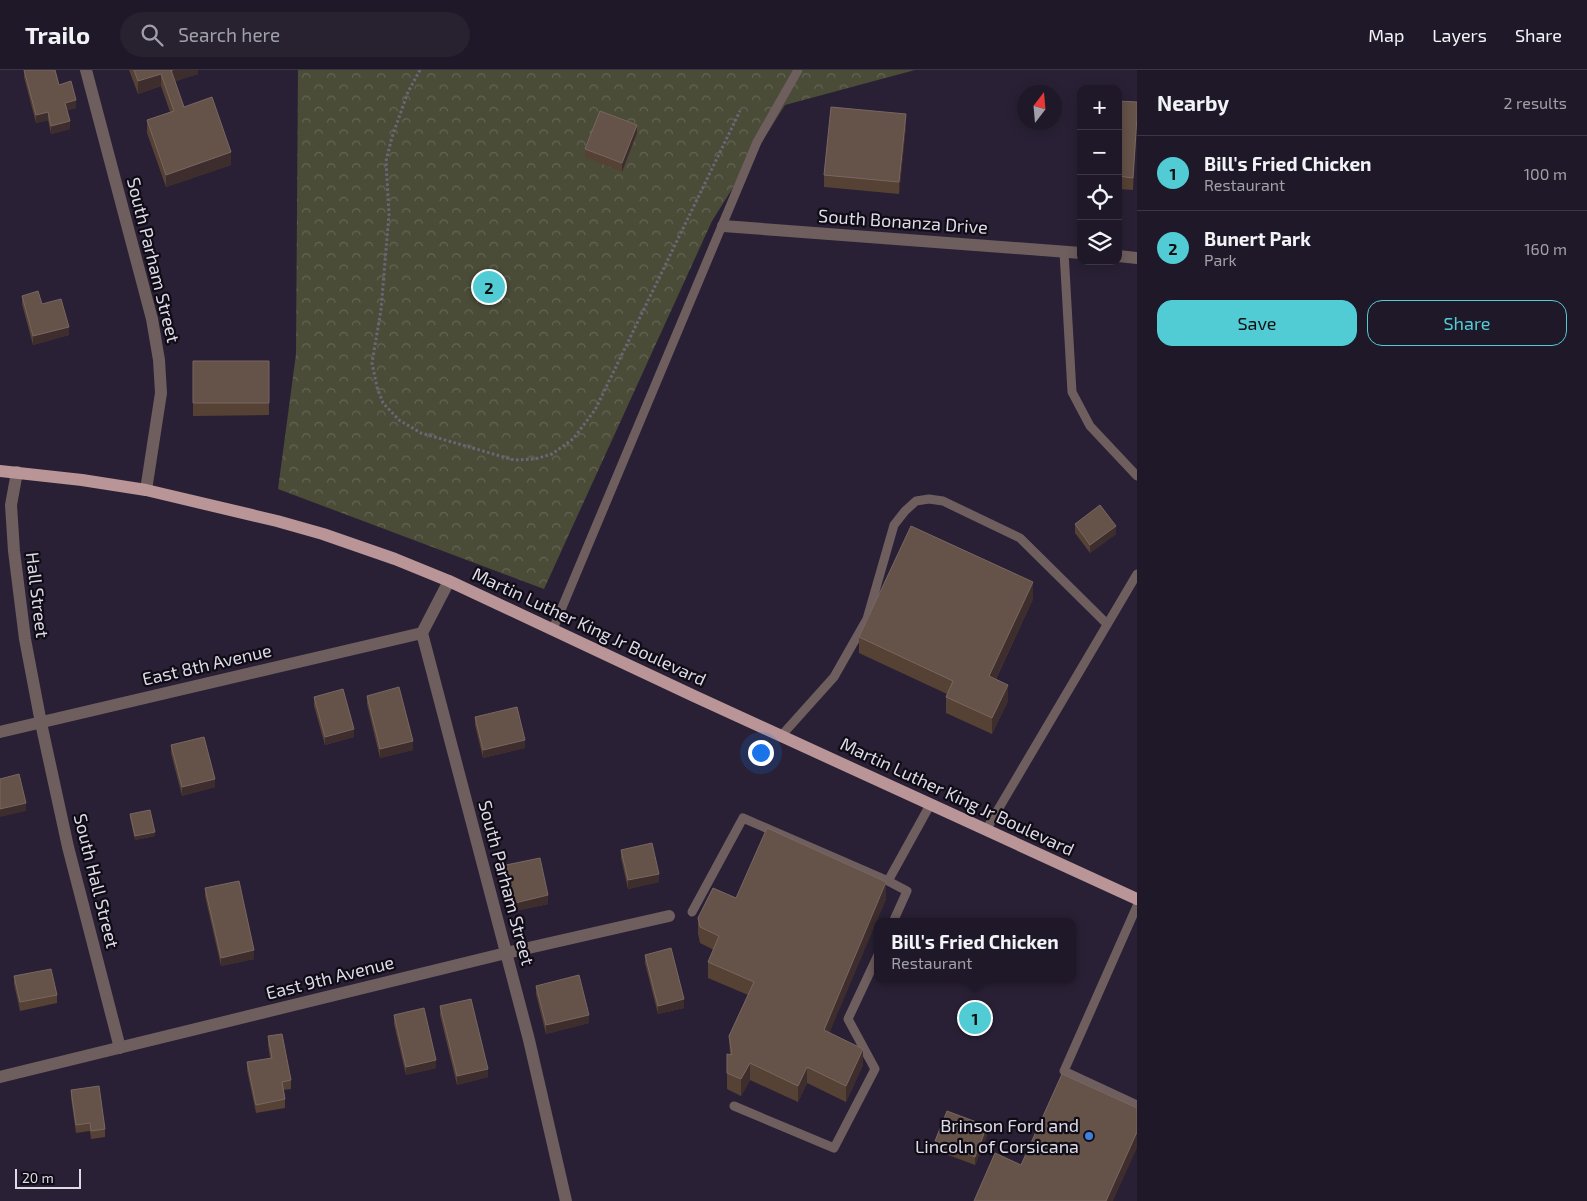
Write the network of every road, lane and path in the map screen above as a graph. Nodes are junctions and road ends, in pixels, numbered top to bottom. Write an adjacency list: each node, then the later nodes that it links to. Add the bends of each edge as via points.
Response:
1 (86, 70): 13 (street, South Parham Street, via 152,319 159,360 161,393)
2 (420, 70): 4 (path, via 408,92 386,161 389,214 381,310 372,363 377,387 383,403 399,420 421,433 514,460 552,454 573,438 595,410)
3 (798, 70): 5 (lane, via 757,142)
4 (740, 110)
5 (723, 226): 6 (street, South Bonanza Drive); 17 (lane)
6 (1064, 252): 7 (street, South Bonanza Drive); 12 (lane, via 1072,392 1090,426)
7 (1077, 254)
8 (1122, 256): 9 (street)
9 (1137, 258)
10 (0, 471): 11 (main road, Martin Luther King Jr Boulevard)
11 (17, 472): 13 (main road, Martin Luther King Jr Boulevard); 19 (street, Hall Street, via 11,505 14,551)
12 (1137, 476)
13 (146, 490): 15 (main road, Martin Luther King Jr Boulevard, via 323,534)
14 (1137, 574): 16 (lane)
15 (450, 581): 17 (main road, Martin Luther King Jr Boulevard); 18 (street)
16 (1107, 624): 21 (lane, via 1020,538 943,501 929,499 916,502 905,510 894,526 866,619 834,677); 23 (lane)
17 (553, 629): 21 (main road, Martin Luther King Jr Boulevard)
18 (422, 633): 19 (street, East 8th Avenue); 30 (street, South Parham Street)
19 (40, 722): 20 (street, East 8th Avenue); 32 (street, South Hall Street, via 68,847)
20 (0, 732)
21 (781, 736): 22 (main road, Martin Luther King Jr Boulevard)
22 (930, 805): 23 (main road, Martin Luther King Jr Boulevard); 24 (lane)
23 (986, 830): 25 (main road, Martin Luther King Jr Boulevard)
24 (888, 881): 27 (lane, via 743,818); 29 (lane, via 907,891)
25 (1137, 899)
26 (1137, 906): 34 (lane, via 1064,1071)
27 (692, 912)
28 (669, 916): 30 (street, East 9th Avenue)
29 (895, 918)
30 (506, 953): 32 (street, East 9th Avenue); 36 (street, South Parham Street)
31 (874, 964): 35 (lane, via 848,1019 875,1069 834,1148)
32 (120, 1048): 33 (street, East 9th Avenue)
33 (0, 1077)
34 (1137, 1104)
35 (734, 1106)
36 (566, 1201)

